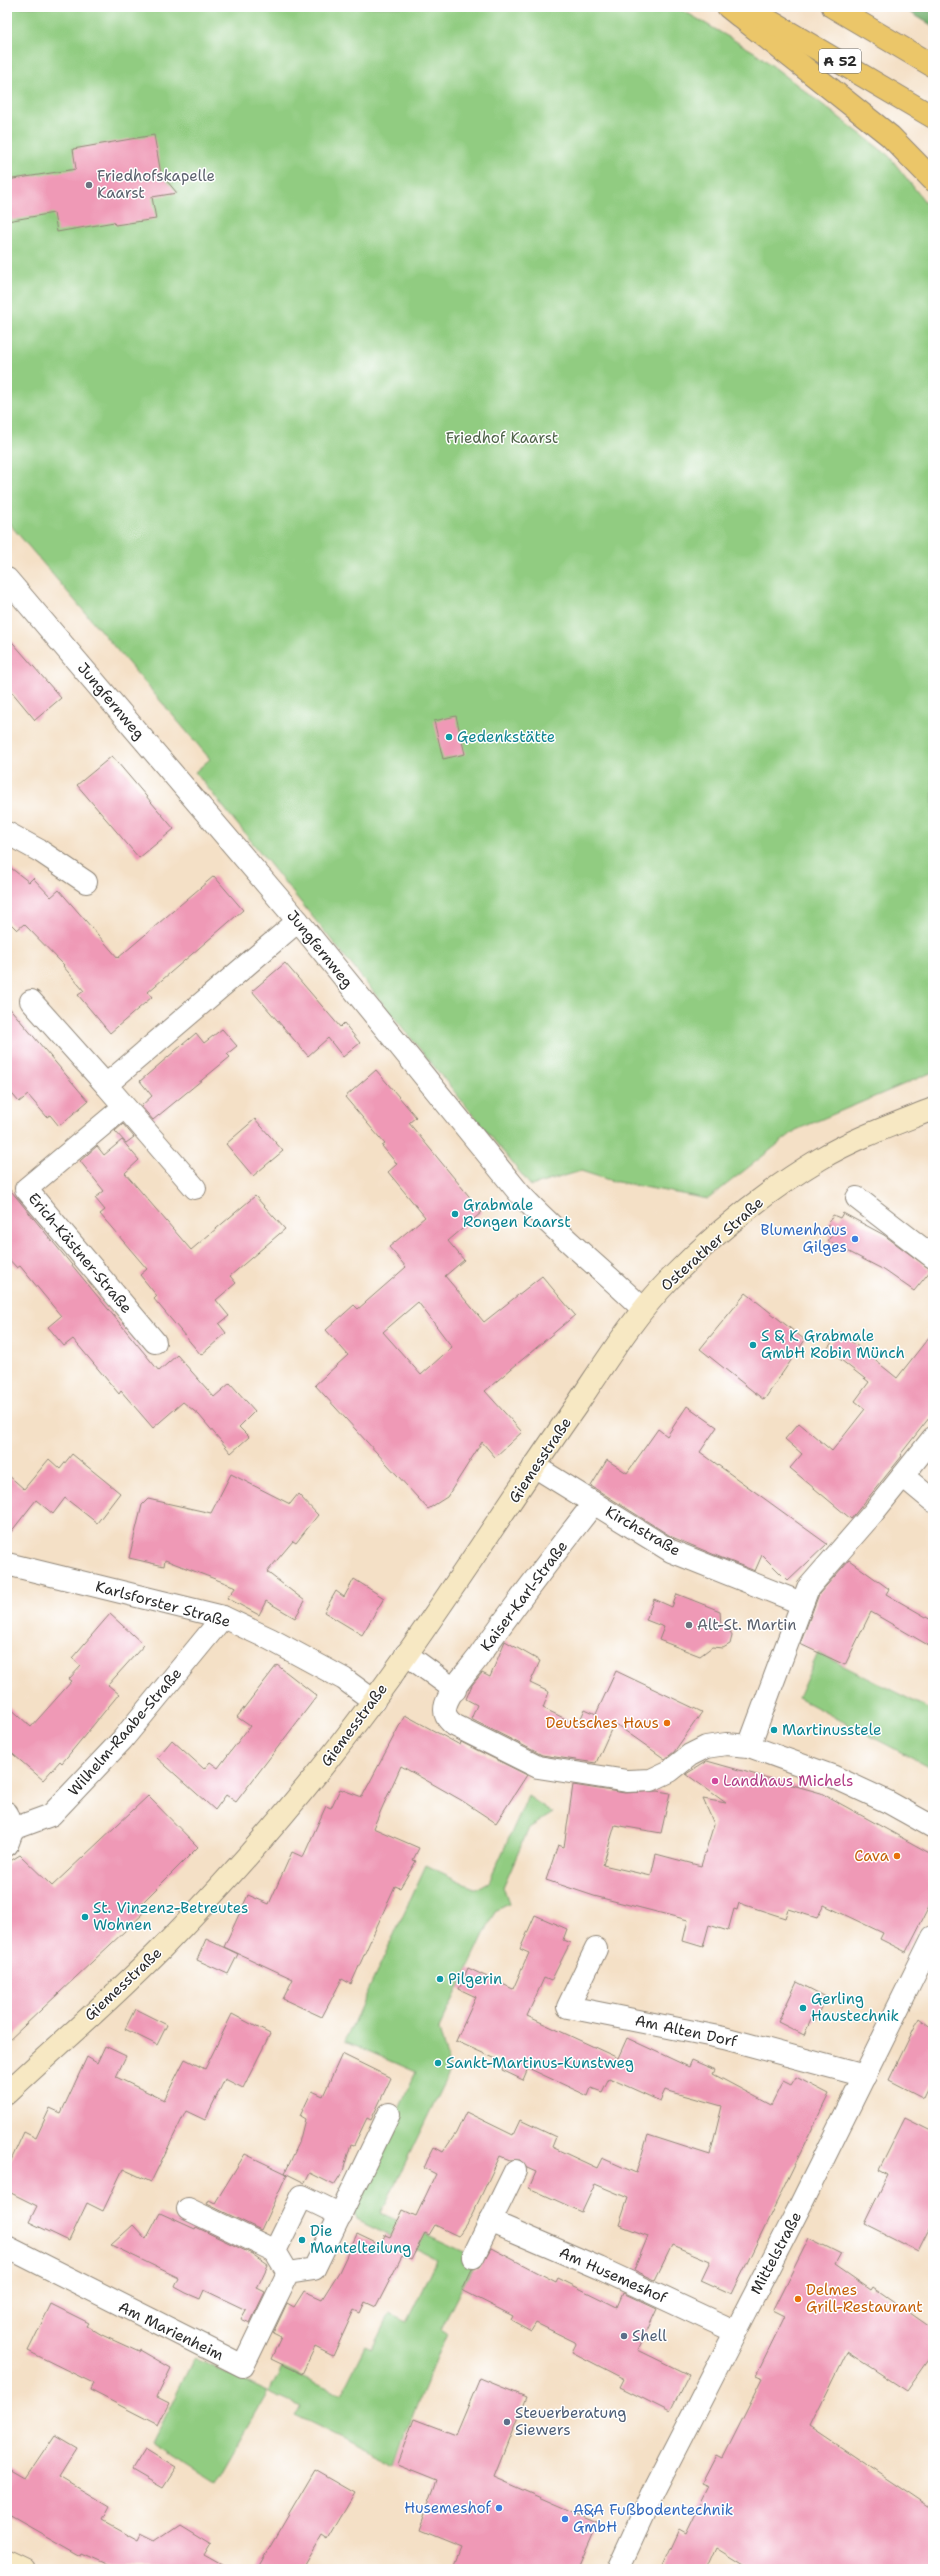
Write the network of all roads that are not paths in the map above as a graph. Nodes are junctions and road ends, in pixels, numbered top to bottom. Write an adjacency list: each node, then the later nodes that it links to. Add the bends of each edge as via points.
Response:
1 (728, 7): 8 (highway, via 890,136)
2 (746, 7): 7 (highway, A 52)
3 (833, 7): 4 (highway)
4 (879, 33): 5 (highway); 6 (highway)
5 (933, 59)
6 (933, 66)
7 (933, 117)
8 (933, 180)
9 (7, 578): 12 (street, Jungfernweg)
10 (7, 833): 11 (street, via 40,851)
11 (86, 882)
12 (298, 921): 14 (street); 20 (street, Jungfernweg, via 520,1194 548,1224)
13 (30, 1001): 14 (street)
14 (106, 1085): 15 (street)
15 (124, 1107): 17 (street); 21 (street, Erich-Kästner-Straße, via 26,1189)
16 (933, 1109): 20 (main road, Osterather Straße, via 873,1132 822,1158 790,1179 727,1226 668,1281)
17 (195, 1188)
18 (857, 1198): 19 (street)
19 (933, 1257)
20 (643, 1309): 23 (main road, Giemesstraße)
21 (155, 1342)
22 (933, 1438): 24 (street)
23 (534, 1466): 26 (street, Kirchstraße); 30 (main road, Giemesstraße, via 492,1532)
24 (903, 1476): 25 (street); 28 (street, via 819,1573)
25 (933, 1501)
26 (594, 1502): 28 (street, Kirchstraße, via 671,1550); 31 (street, Kaiser-Karl-Straße, via 501,1624)
27 (7, 1564): 29 (street, Karlsforster Straße)
28 (801, 1603): 33 (street)
29 (223, 1617): 32 (street, Karlsforster Straße, via 344,1679); 35 (street, Wilhelm-Raabe-Straße, via 122,1740 51,1815)
30 (406, 1654): 31 (street); 32 (main road, Giemesstraße)
31 (455, 1690): 33 (street, Kaiser-Karl-Straße, via 446,1703 445,1711 447,1719 454,1725 527,1762 550,1770 627,1782 652,1780 706,1747 726,1744)
32 (374, 1701): 39 (main road, Giemesstraße, via 307,1787 234,1873 160,1950)
33 (749, 1746): 34 (street, Kaiser-Karl-Straße, via 832,1776 888,1802)
34 (933, 1827)
35 (9, 1829)
36 (933, 1937): 38 (street, Mittelstraße)
37 (596, 1949): 38 (street, Am Alten Dorf, via 568,2007 724,2038)
38 (865, 2076): 49 (street, Mittelstraße)
39 (7, 2093)
40 (389, 2114): 43 (street)
41 (514, 2171): 44 (street)
42 (188, 2209): 46 (street)
43 (341, 2215): 46 (street, via 302,2196); 48 (street, via 314,2269)
44 (490, 2221): 47 (street); 49 (street, Am Husemeshof)
45 (7, 2247): 48 (street, Am Marienheim, via 243,2366)
46 (275, 2251): 48 (street)
47 (473, 2257)
48 (288, 2273)
49 (734, 2331): 52 (street, Mittelstraße)
50 (7, 2561): 51 (main road)
51 (24, 2569)
52 (618, 2569)

